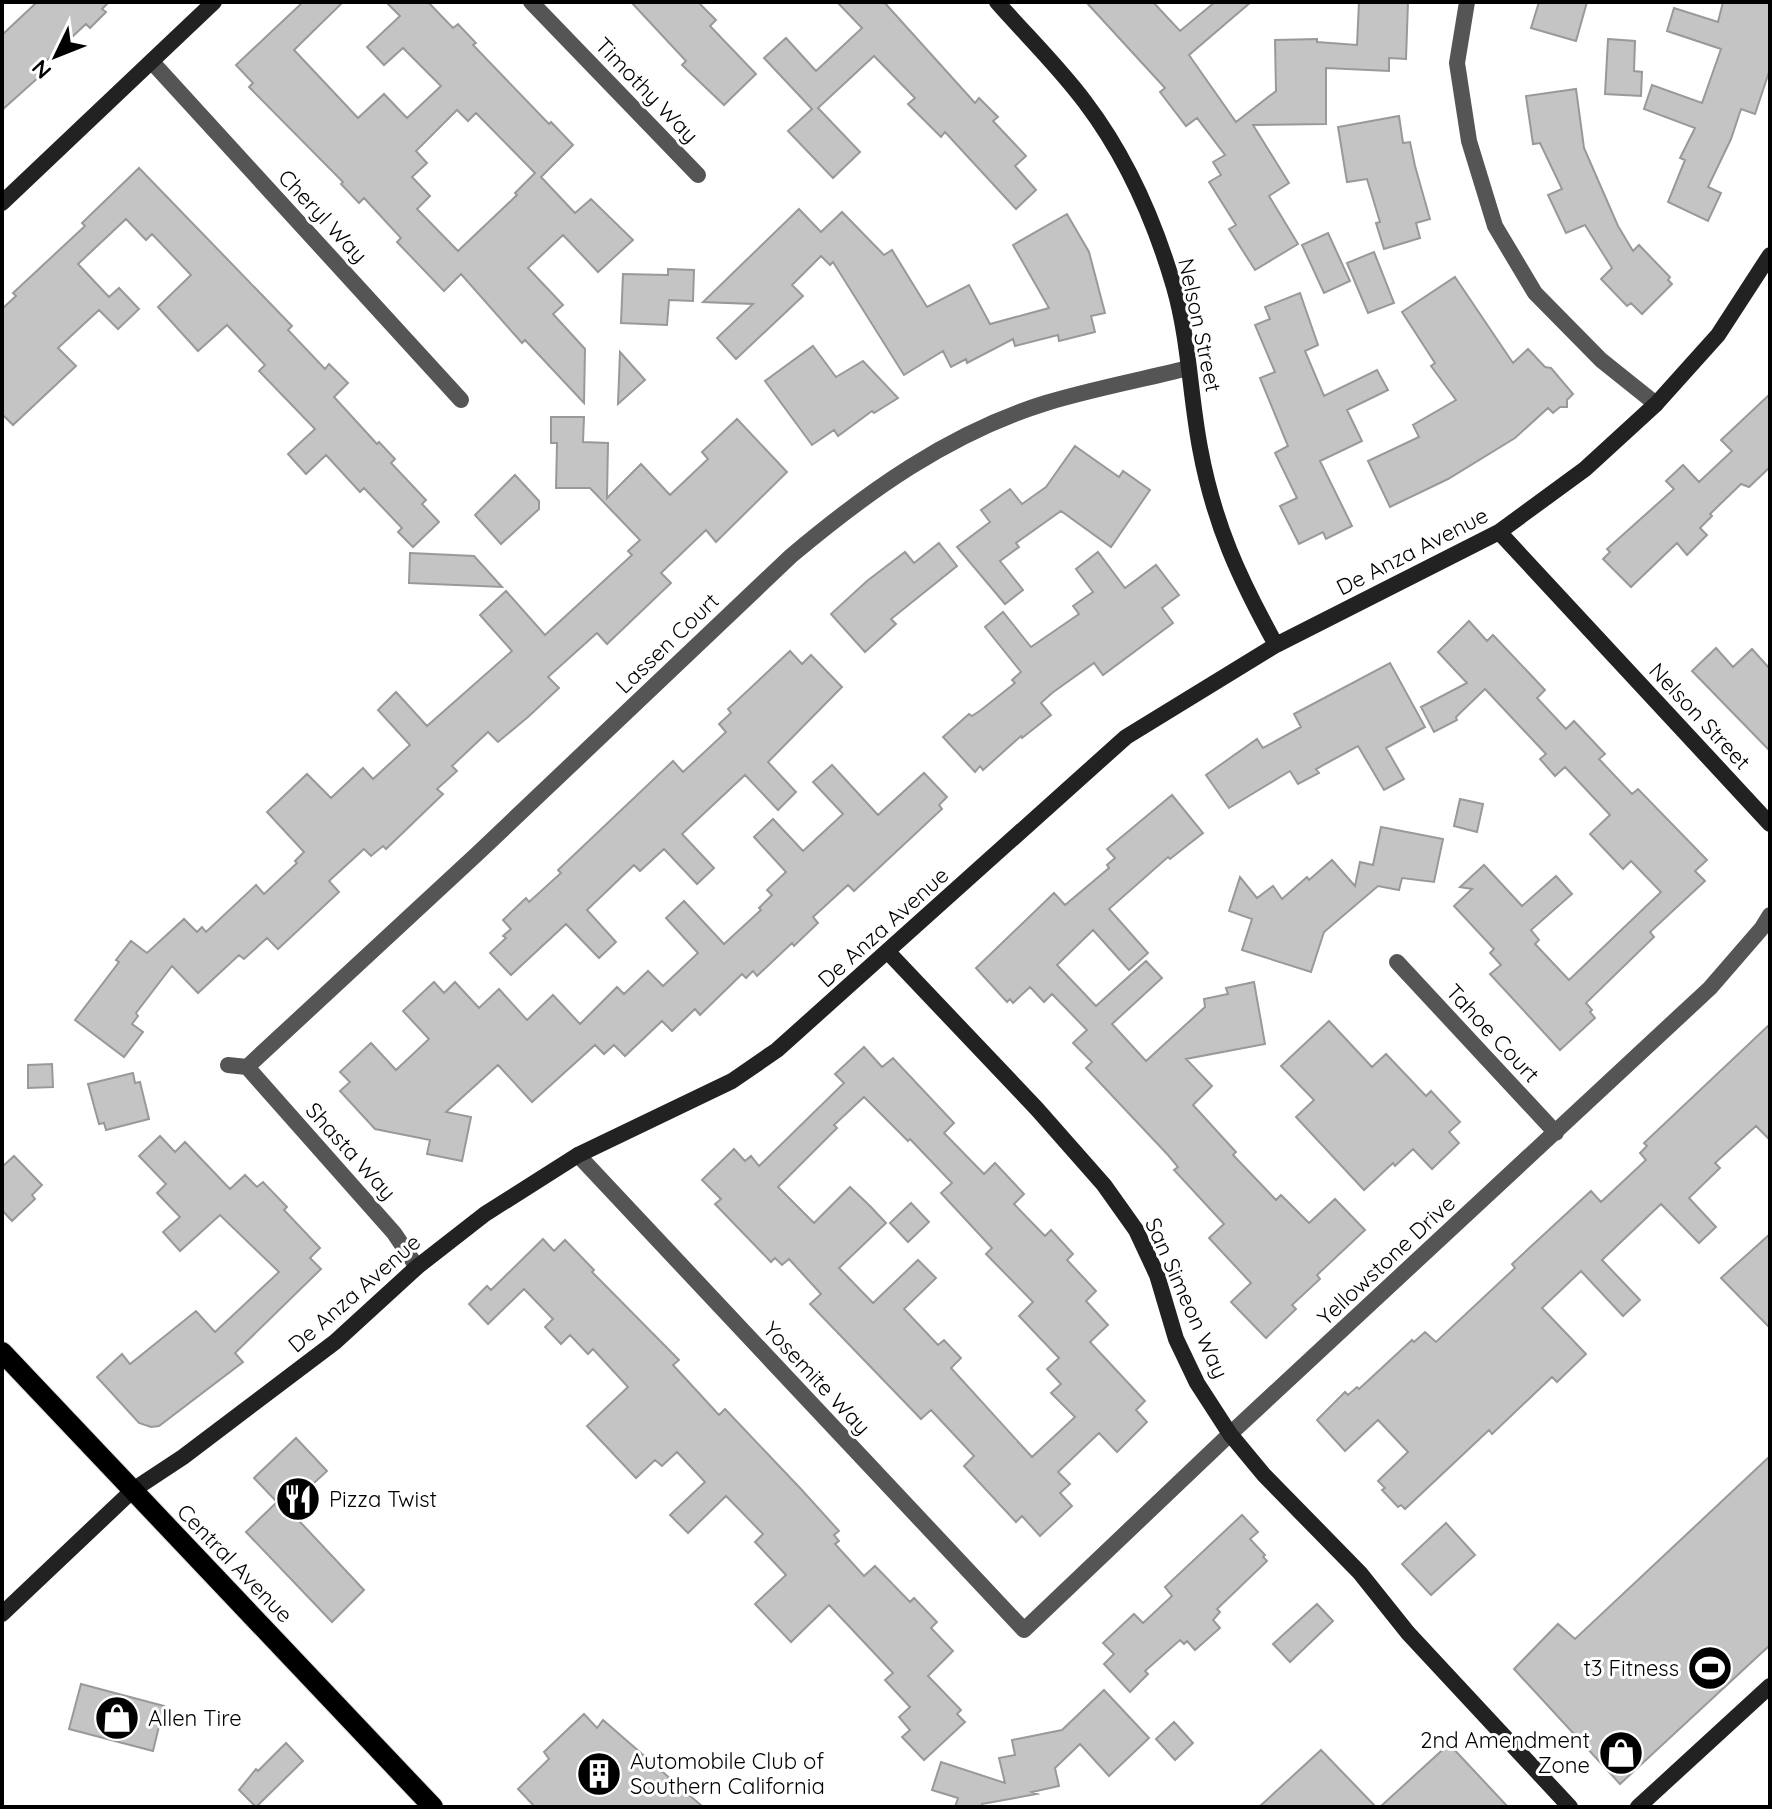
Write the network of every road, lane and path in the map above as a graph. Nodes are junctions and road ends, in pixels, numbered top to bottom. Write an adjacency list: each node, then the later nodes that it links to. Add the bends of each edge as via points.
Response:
1 (214, 2): 5 (street)
2 (531, 2): 6 (street, Timothy Way)
3 (997, 2): 9 (street, Nelson Street, via 1086,102 1132,176 1175,290)
4 (1467, 2): 11 (street, via 1457,63 1469,141 1495,226 1535,293 1601,360)
5 (152, 62): 7 (street); 10 (street, Cheryl Way)
6 (698, 175)
7 (2, 203)
8 (1770, 255): 11 (street, De Anza Avenue, via 1718,335)
9 (1188, 368): 13 (street, Nelson Street, via 1216,518 1243,585); 19 (street, Lassen Court, via 1045,404 979,431 912,464 839,515)
10 (461, 400)
11 (1656, 404): 12 (street, De Anza Avenue, via 1585,469)
12 (1499, 532): 13 (street, De Anza Avenue); 14 (street, Nelson Street)
13 (1276, 645): 16 (street, De Anza Avenue, via 1126,737)
14 (1770, 824)
15 (1770, 915): 20 (street, Yellowstone Drive, via 1710,988)
16 (888, 952): 21 (street, De Anza Avenue, via 777,1050 732,1081); 24 (street, San Simeon Way, via 1037,1109 1136,1230 1157,1275 1176,1339)
17 (1397, 962): 20 (street, Tahoe Court)
18 (228, 1065): 19 (street)
19 (247, 1067): 22 (street, Shasta Way, via 394,1233)
20 (1556, 1133): 24 (street, Yellowstone Drive)
21 (578, 1155): 22 (street, De Anza Avenue, via 485,1214); 27 (street, Yosemite Way)
22 (417, 1267): 25 (street, De Anza Avenue, via 335,1342)
23 (2, 1352): 25 (main road, Central Avenue)
24 (1230, 1434): 27 (street, Yellowstone Drive); 30 (street, San Simeon Way)
25 (133, 1490): 26 (street, De Anza Avenue); 29 (main road, Central Avenue)
26 (2, 1614)
27 (1024, 1630)
28 (1770, 1686): 31 (street)
29 (433, 1807)
30 (1570, 1807)
31 (1638, 1807)

